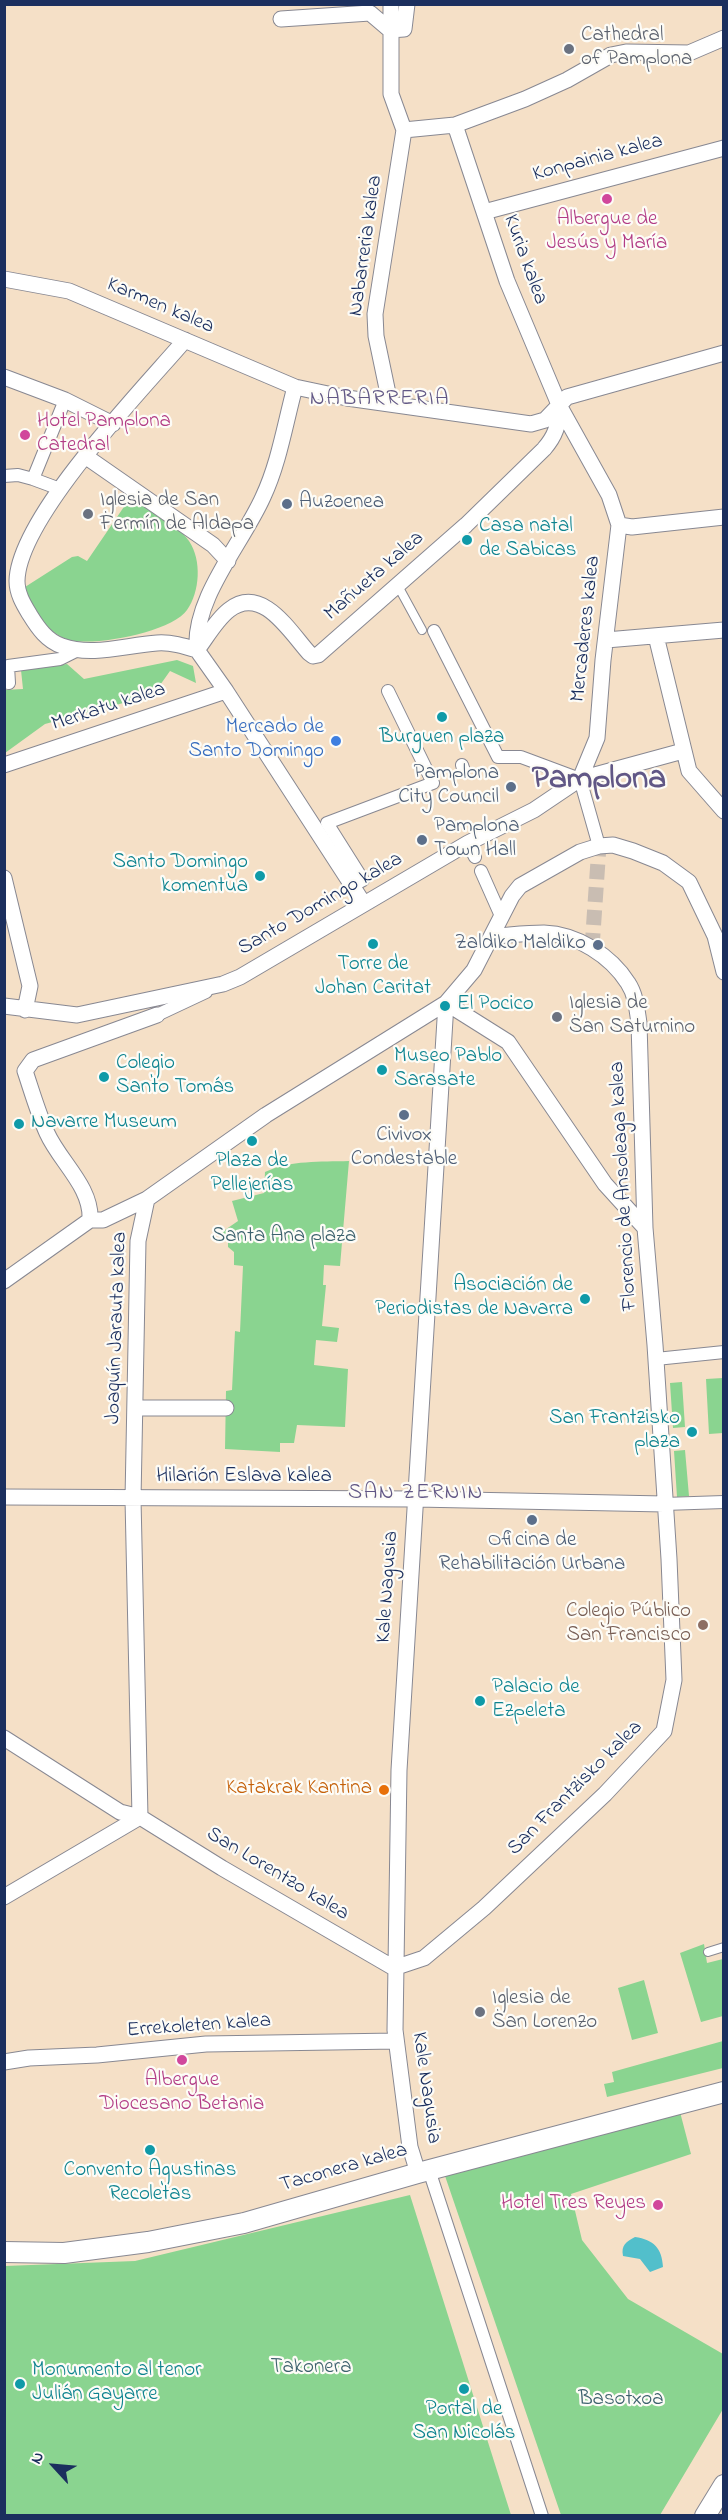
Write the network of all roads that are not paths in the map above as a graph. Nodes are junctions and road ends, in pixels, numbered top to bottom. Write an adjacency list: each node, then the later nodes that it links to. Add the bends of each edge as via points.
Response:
1 (288, 4): 4 (street, via 281,19 370,13)
2 (391, 4): 4 (street, Nabarreria kalea)
3 (407, 4): 4 (street, via 404,29)
4 (390, 30): 7 (street, Nabarreria kalea, via 391,94)
5 (723, 38): 6 (street, via 689,53 611,55 531,97)
6 (455, 125): 7 (street); 9 (street, Kuria kalea)
7 (404, 130): 16 (street, Nabarreria kalea, via 375,314)
8 (723, 148): 9 (street, Konpainia kalea)
9 (484, 212): 17 (street, Kuria kalea, via 507,281)
10 (4, 279): 11 (street, Karmen kalea, via 69,291)
11 (185, 340): 14 (street, Karmen kalea); 18 (street)
12 (723, 353): 17 (street, via 567,397)
13 (4, 377): 15 (street)
14 (295, 387): 16 (street); 25 (street, via 273,474)
15 (65, 400): 18 (street); 21 (street)
16 (390, 403): 17 (street, via 531,424 545,420)
17 (560, 407): 24 (street, Kuria kalea, via 609,495); 26 (street, Mañueta kalea, via 555,437)
18 (113, 424): 19 (street)
19 (85, 456): 22 (street); 25 (street, via 203,538)
20 (4, 476): 21 (street)
21 (33, 479): 22 (street)
22 (60, 489): 31 (street, via 41,518 17,581 26,609 46,638)
23 (723, 517): 24 (street)
24 (619, 525): 30 (street, Mercaderes kalea)
25 (228, 561): 32 (street, via 205,605 196,634)
26 (398, 585): 27 (lane); 32 (street, Mañueta kalea, via 318,655 309,653 270,609 243,603 230,608)
27 (428, 630): 38 (street, via 498,757 520,757)
28 (723, 630): 29 (street)
29 (656, 636): 30 (street); 36 (street)
30 (606, 640): 38 (street, Mercaderes kalea, via 597,738)
31 (78, 650): 32 (street, via 156,643); 33 (street, via 60,659 8,666 9,683)
32 (197, 650): 34 (street)
33 (4, 682)
34 (226, 691): 37 (street, Merkatu kalea); 43 (street)
35 (388, 691): 43 (street, via 433,783 327,824 363,880)
36 (683, 751): 38 (street); 39 (street, via 689,771)
37 (4, 765)
38 (580, 779): 40 (street); 44 (street, Santo Domingo kalea, via 472,850)
39 (723, 811)
40 (599, 846): 45 (street, via 580,852 520,886); 47 (street, via 633,850 663,863 689,882 715,936)
41 (482, 871): 45 (street)
42 (4, 878): 51 (street, via 30,986)
43 (352, 886): 44 (street)
44 (364, 904): 48 (street, Santo Domingo kalea)
45 (501, 916): 46 (street)
46 (494, 936): 49 (street, via 474,970); 55 (street, Florencio de Ansoleaga kalea, via 546,933 575,939 614,965 629,984 639,1023)
47 (723, 972)
48 (223, 984): 51 (street, Santo Domingo kalea, via 76,1015); 52 (street, Santo Domingo kalea)
49 (446, 1002): 53 (street, via 266,1115); 55 (street, via 508,1042 605,1184); 63 (street, Kale Nagusia)
50 (4, 1006): 51 (street, Santo Domingo kalea)
51 (25, 1010)
52 (156, 1015): 54 (street, Santo Domingo kalea, via 33,1060 25,1071 48,1135 90,1207)
53 (147, 1199): 54 (street, via 103,1220); 59 (street, Joaquín Jarauta kalea, via 138,1241)
54 (90, 1220): 56 (street)
55 (645, 1228): 58 (street, Florencio de Ansoleaga kalea)
56 (4, 1281)
57 (723, 1352): 58 (street)
58 (656, 1359): 65 (street, Florencio de Ansoleaga kalea)
59 (136, 1407): 60 (street); 62 (street, Joaquín Jarauta kalea)
60 (225, 1408)
61 (4, 1497): 62 (street, Hilarión Eslava kalea)
62 (134, 1499): 63 (street, Hilarión Eslava kalea); 67 (street, Joaquín Jarauta kalea)
63 (416, 1499): 65 (street, Hilarión Eslava kalea); 71 (street, Kale Nagusia, via 399,1770)
64 (723, 1502): 65 (street)
65 (664, 1504): 71 (street, San Frantzisko kalea, via 674,1680 664,1731 605,1794 483,1908 424,1958)
66 (4, 1738): 67 (street, San Lorentzo kalea, via 120,1812)
67 (140, 1817): 68 (street); 71 (street, San Lorentzo kalea)
68 (4, 1897)
69 (723, 1947): 70 (lane)
70 (708, 1952)
71 (394, 1968): 72 (street, Kale Nagusia)
72 (396, 2041): 73 (street, Errekoleten kalea, via 206,2044); 77 (street, Kale Nagusia, via 410,2147)
73 (4, 2062)
74 (723, 2092): 75 (street, Taconera kalea)
75 (692, 2100): 76 (street, Taconera kalea); 77 (street, Taconera kalea)
76 (723, 2100)
77 (423, 2171): 78 (street, Taconera kalea, via 244,2223 148,2242 64,2253); 80 (street)
78 (4, 2252)
79 (723, 2485): 81 (street)
80 (542, 2516)
81 (705, 2516)

